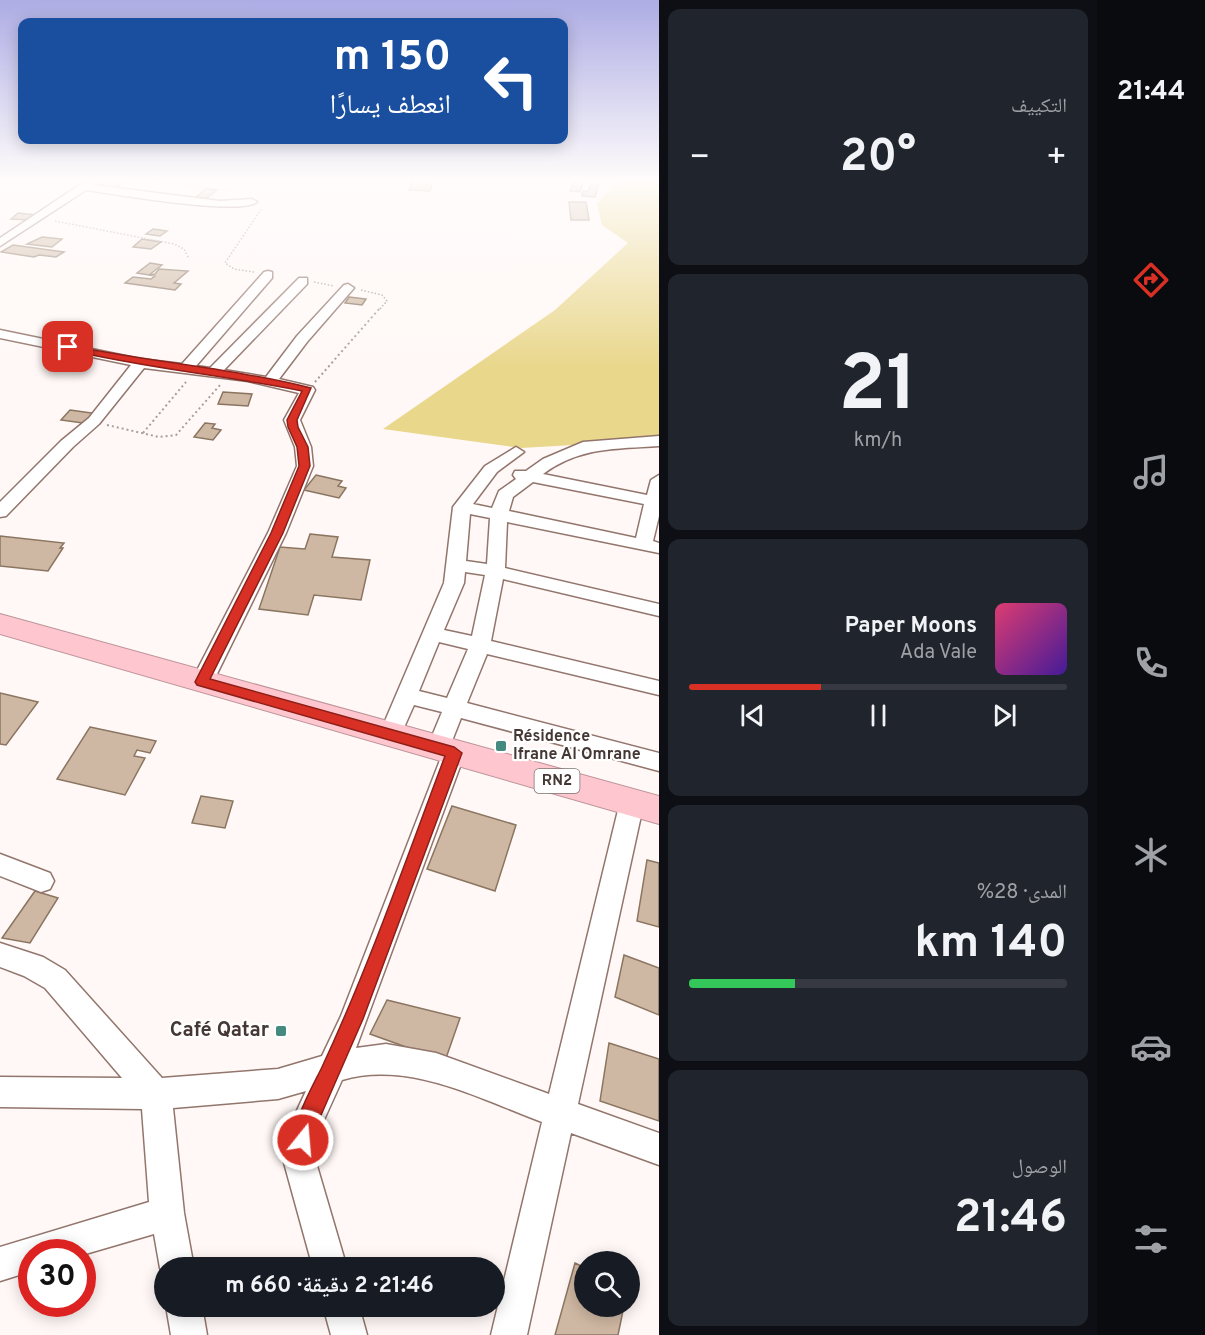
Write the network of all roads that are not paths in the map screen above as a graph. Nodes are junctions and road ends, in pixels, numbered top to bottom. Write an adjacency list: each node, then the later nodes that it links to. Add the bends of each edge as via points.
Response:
1 (268, 275): 6 (street)
2 (303, 281): 7 (street)
3 (348, 288): 8 (street)
4 (0, 334): 5 (street)
5 (140, 363): 6 (street); 16 (street, via 94,421)
6 (192, 368): 7 (street)
7 (221, 373): 8 (street)
8 (270, 381): 25 (street, via 308,390 292,420 303,447 305,466 277,533)
9 (659, 441): 12 (street, via 583,447 549,462)
10 (516, 452): 11 (street)
11 (491, 469): 12 (street); 15 (street)
12 (528, 477): 14 (street); 17 (street, via 505,495)
13 (659, 480): 14 (street)
14 (653, 501): 18 (street)
15 (462, 507): 17 (street); 19 (street)
16 (0, 512)
17 (499, 515): 18 (street); 20 (street)
18 (651, 546)
19 (456, 565): 20 (street); 23 (street)
20 (495, 571): 21 (street); 24 (street)
21 (659, 610)
22 (0, 624): 25 (highway, RN2)
23 (434, 634): 24 (street); 27 (street)
24 (480, 645): 26 (street); 28 (street)
25 (202, 682): 29 (highway, RN2)
26 (659, 688)
27 (406, 695): 28 (street); 29 (street)
28 (454, 708): 30 (street); 31 (street)
29 (390, 735): 30 (highway, RN2)
30 (446, 751): 32 (highway, RN2); 36 (street, via 354,1019)
31 (659, 762)
32 (645, 806): 39 (street)
33 (0, 865): 34 (street)
34 (40, 881)
35 (0, 955): 38 (street, via 33,966 55,980)
36 (332, 1067): 38 (street, via 278,1084); 39 (street, via 386,1059 436,1068); 44 (street, via 308,1121 299,1159)
37 (0, 1092): 38 (street)
38 (156, 1094): 41 (street)
39 (561, 1113): 40 (street); 51 (street)
40 (659, 1149)
41 (167, 1213): 42 (street); 43 (street)
42 (80, 1239)
43 (175, 1257)
44 (327, 1257)
45 (18, 1258): 46 (street)
46 (0, 1264)
47 (186, 1317): 49 (street)
48 (344, 1317): 50 (street)
49 (189, 1335)
50 (349, 1335)
51 (509, 1335)

